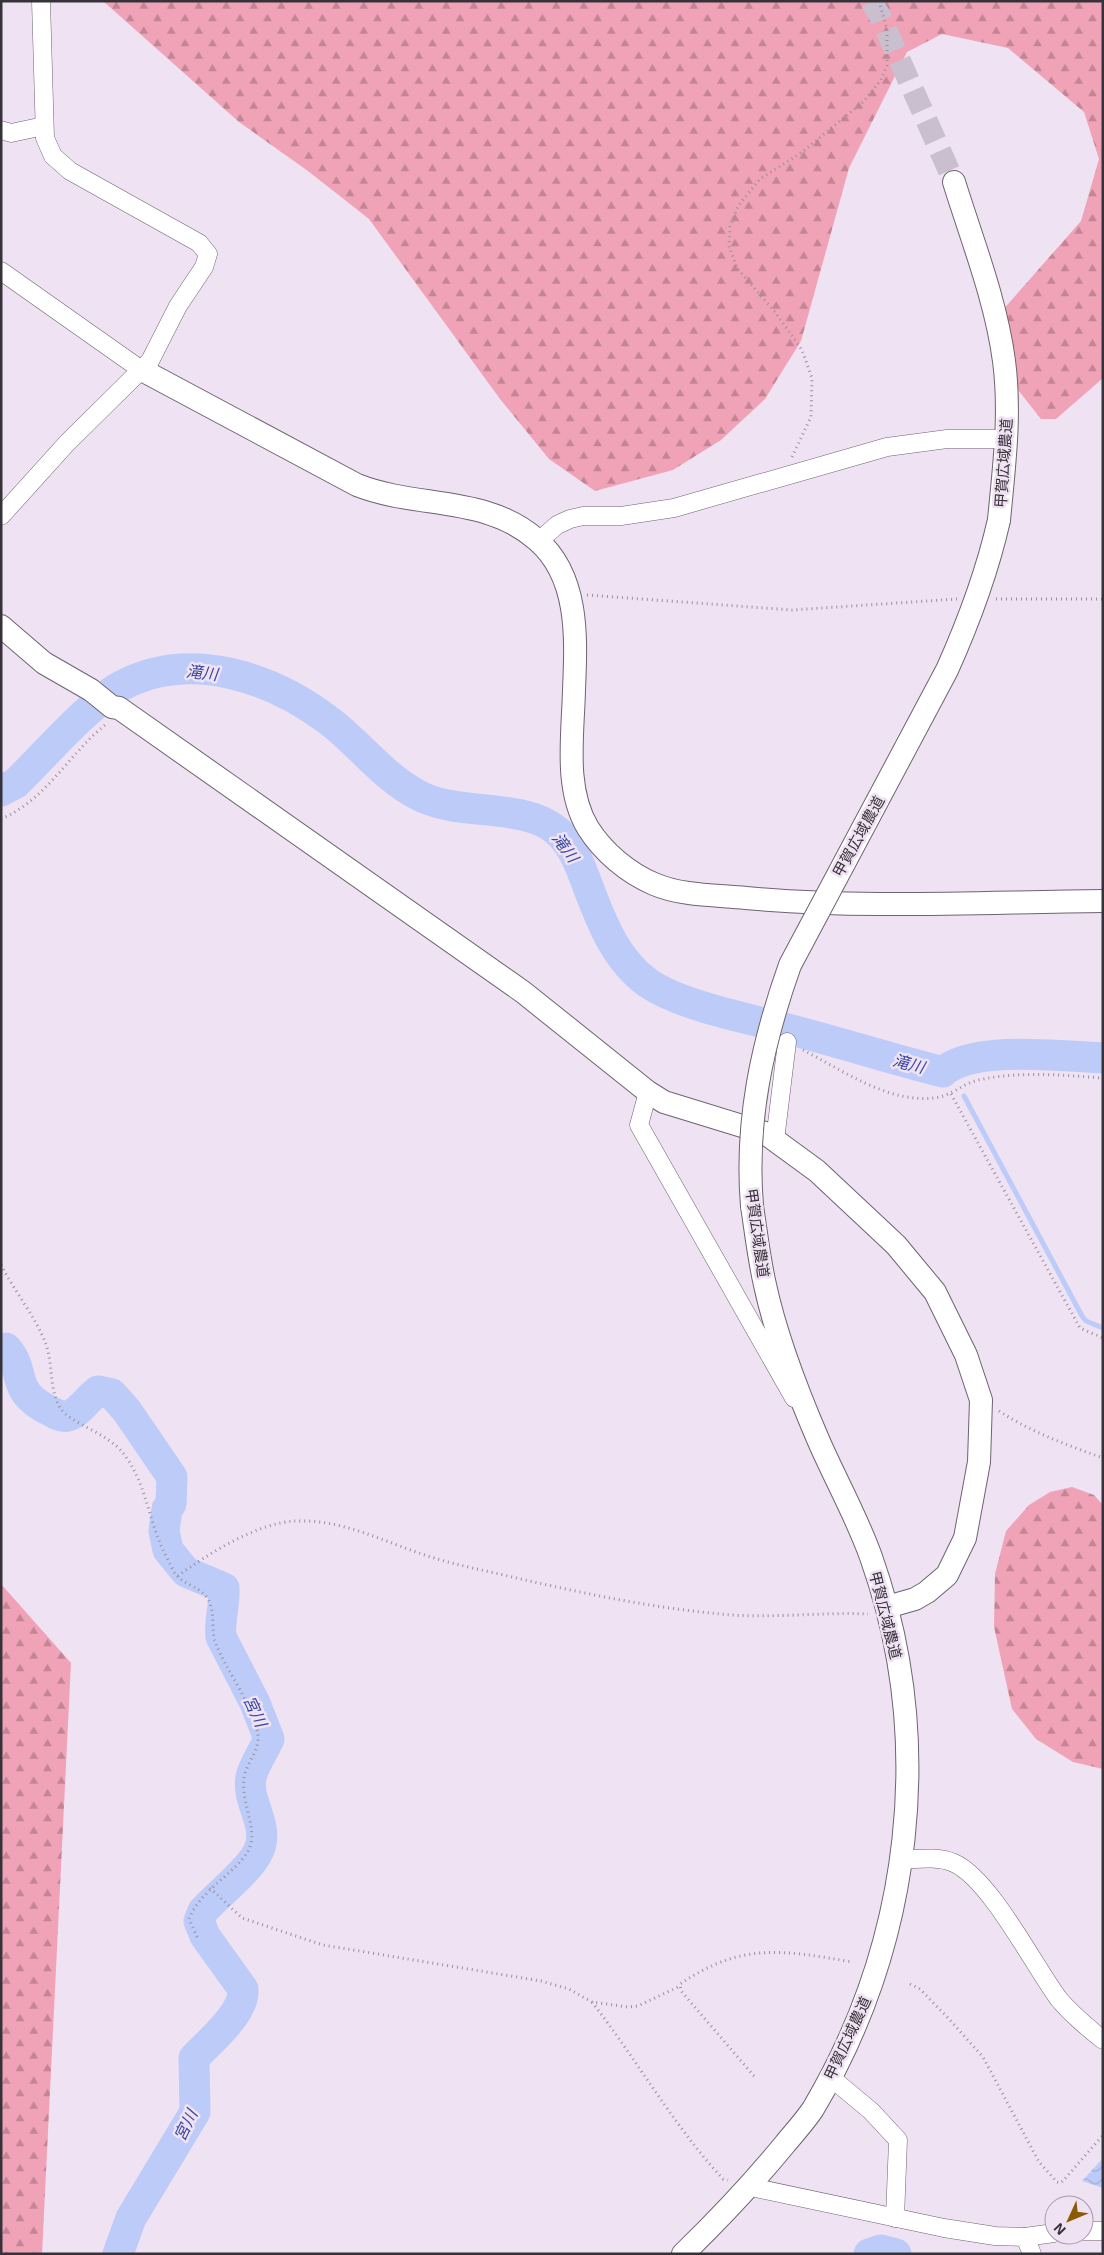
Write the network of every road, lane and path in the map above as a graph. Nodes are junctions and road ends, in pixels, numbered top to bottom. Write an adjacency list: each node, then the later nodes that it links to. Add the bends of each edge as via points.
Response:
1 (41, 1): 3 (street)
2 (879, 1): 9 (path, via 887,30 888,65 881,80 863,102 801,153 760,179 738,206 730,227 729,246 737,268 802,350 812,378 811,417)
3 (44, 126): 4 (street, via 11,133); 7 (street, via 44,138 53,156 70,171 200,243 208,254 204,268 178,306 150,361)
4 (1, 130)
5 (954, 182): 8 (street, 甲賀広域農道, via 990,297 1004,361)
6 (1, 271): 7 (street)
7 (140, 369): 10 (street); 11 (street, via 357,485 394,498 476,508 512,522)
8 (1007, 439): 9 (street, via 917,441); 28 (street, 甲賀広域農道, bridge, via 999,520 966,630 790,966 758,1074 751,1130 752,1206 765,1285 777,1329)
9 (782, 478): 11 (street, via 674,508 621,516 570,518)
10 (1, 516)
11 (539, 541): 12 (street)
12 (570, 593): 13 (path, via 792,610); 19 (street, via 574,629 572,767 576,796 586,826 630,871 673,890 796,903)
13 (963, 598)
14 (991, 599): 15 (path)
15 (1103, 599)
16 (1, 626): 17 (street, via 44,663)
17 (99, 696): 18 (path, via 106,724 88,738 58,776); 22 (street, via 523,992)
18 (1, 819)
19 (1103, 900)
20 (786, 1042): 23 (path, via 894,1094 933,1098); 24 (street)
21 (1103, 1078): 23 (path, via 1011,1074 968,1082)
22 (648, 1092): 24 (street, via 664,1102 765,1133); 28 (street, via 639,1125)
23 (950, 1094): 26 (path, via 1080,1328)
24 (775, 1140): 27 (street, via 816,1171 896,1245 935,1292 966,1355)
25 (1, 1265): 30 (path, via 45,1341 50,1357 53,1393 61,1410 122,1451 138,1475 155,1531)
26 (1103, 1338)
27 (982, 1400): 29 (path, via 1016,1423); 31 (street, via 978,1462 965,1538 947,1575 916,1599)
28 (817, 1437): 31 (street, 甲賀広域農道, via 852,1511)
29 (1103, 1458)
30 (178, 1576): 31 (path, via 241,1538 294,1521 316,1521 334,1523 463,1566 671,1608 753,1616); 33 (path, via 207,1598 216,1644 258,1734 255,1751 244,1776 243,1790 251,1826 251,1843 238,1864)
31 (888, 1611): 32 (street, 甲賀広域農道, via 902,1683 908,1769)
32 (901, 1860): 39 (street, via 946,1860 962,1867 994,1900 1058,1998); 41 (street, 甲賀広域農道, via 895,1904 880,1959 861,2014)
33 (210, 1888): 34 (path, via 195,1905 189,1919); 38 (path, via 242,1918 323,1946 541,1981 569,1989)
34 (198, 1939)
35 (852, 1962): 37 (path, via 786,1952 752,1952 718,1962 699,1971)
36 (910, 1984): 42 (path, via 920,1989 950,2019 982,2057 1040,2162 1057,2182 1063,2181)
37 (680, 1986): 38 (path, via 638,2006); 40 (path)
38 (592, 2002): 43 (path, via 699,2154 723,2179)
39 (1103, 2040)
40 (754, 2076)
41 (829, 2076): 43 (street, 甲賀広域農道, via 812,2110); 44 (street, via 871,2111 898,2140)
42 (1103, 2134)
43 (750, 2187): 44 (street); 47 (street, 甲賀広域農道)
44 (895, 2218): 46 (street, via 974,2234)
45 (1044, 2235): 46 (street)
46 (1025, 2237): 48 (street)
47 (683, 2254)
48 (1032, 2254)

